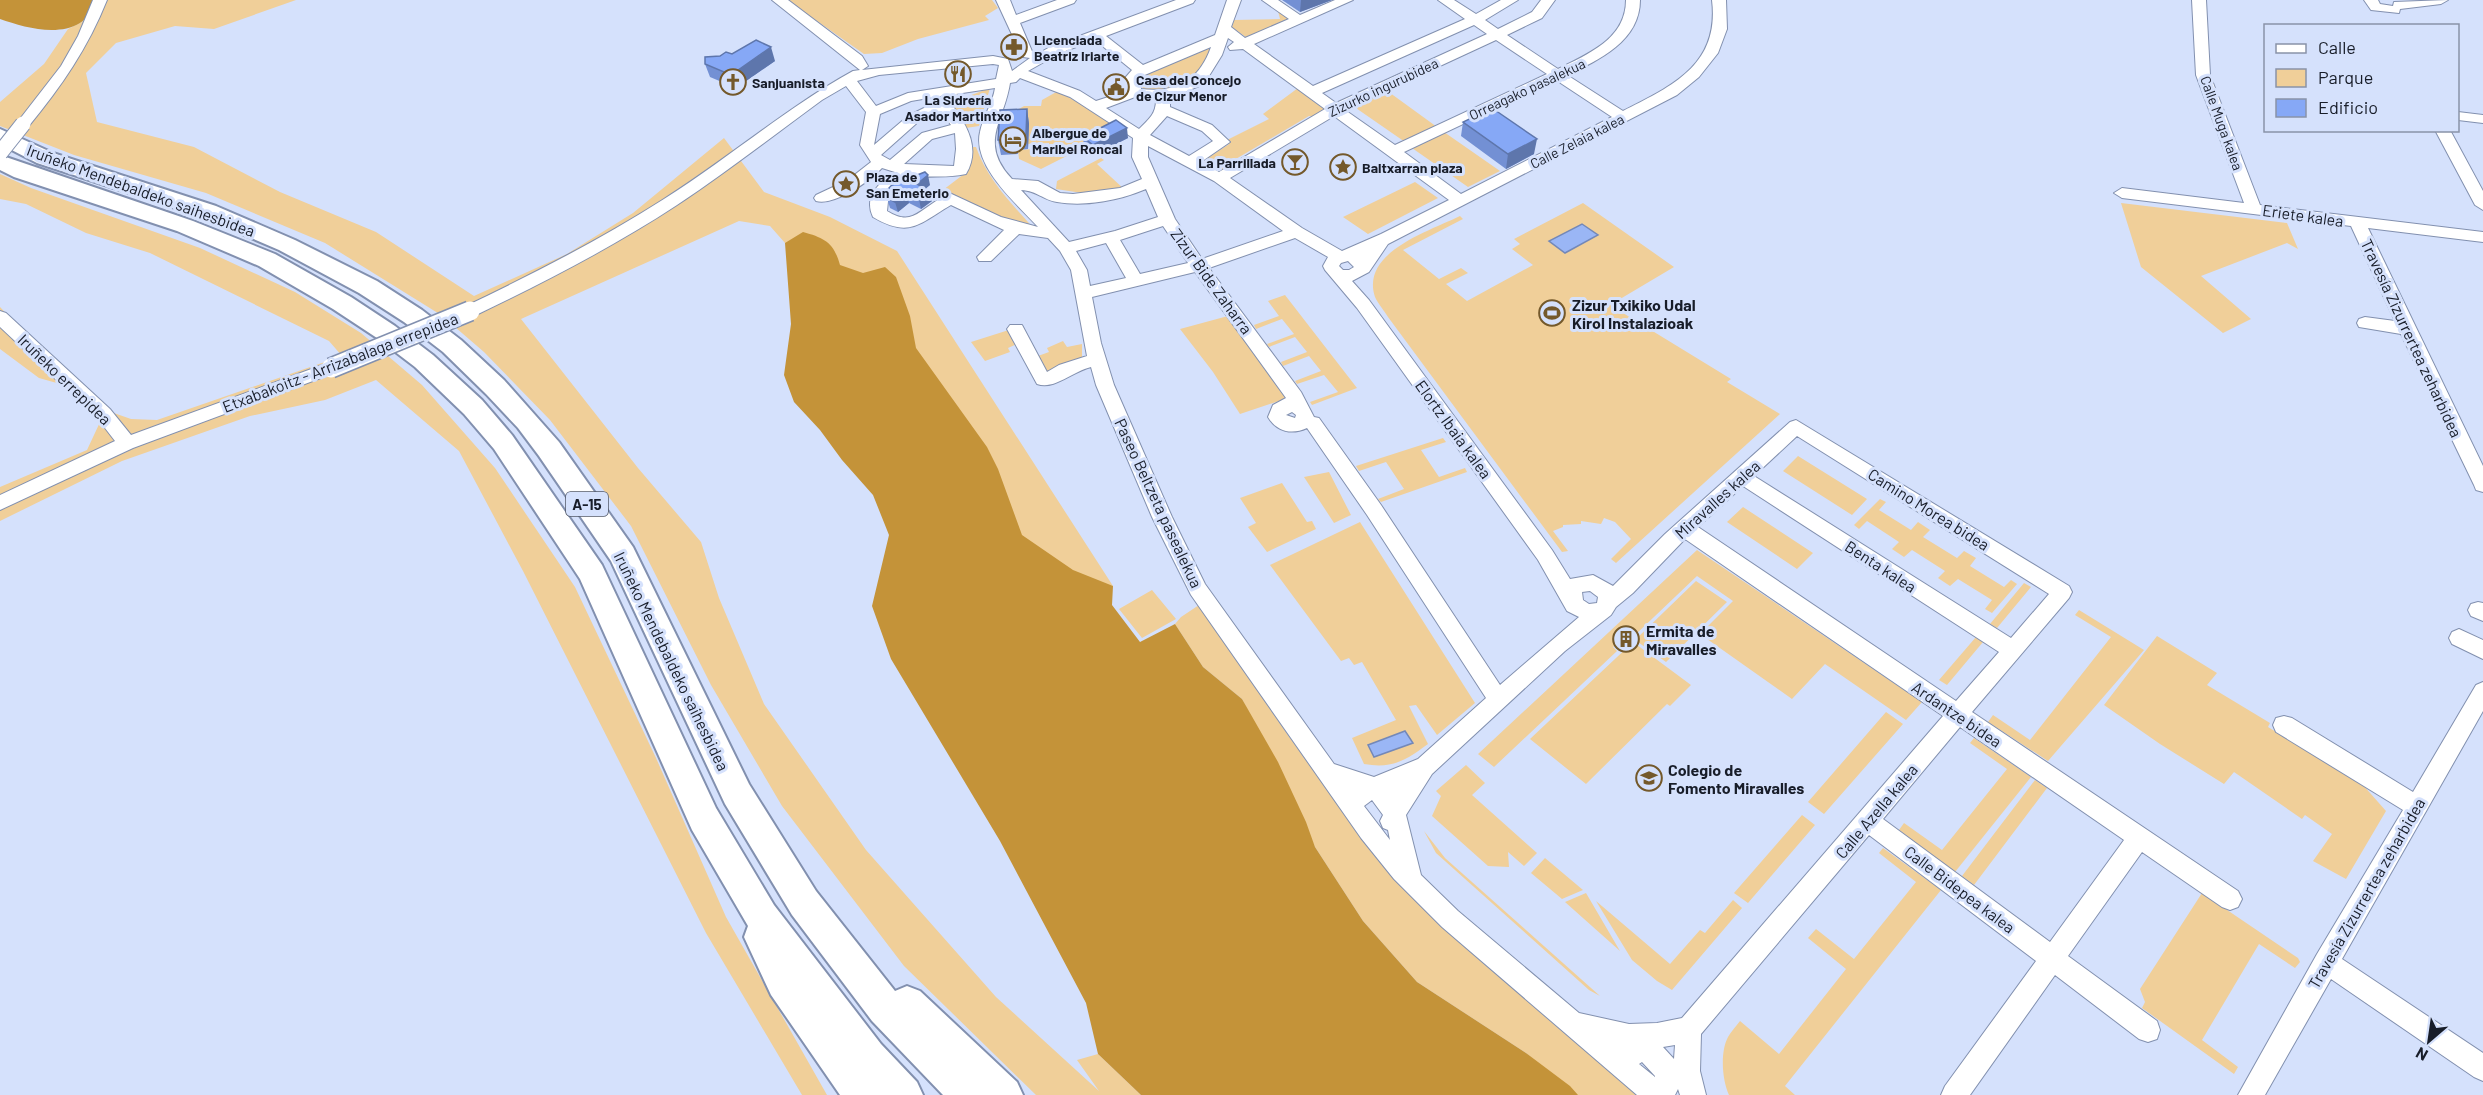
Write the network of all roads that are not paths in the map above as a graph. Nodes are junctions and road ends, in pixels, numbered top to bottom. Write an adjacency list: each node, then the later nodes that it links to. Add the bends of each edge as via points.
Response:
1 (100, 0): 42 (street, via 80,51 57,83)
2 (779, 0): 27 (street, via 856,58)
3 (1004, 0): 19 (street)
4 (1069, 0): 19 (street)
5 (1188, 0): 21 (street)
6 (1234, 0): 20 (street)
7 (1269, 0): 17 (street)
8 (1346, 0): 17 (street)
9 (1445, 0): 18 (street)
10 (1511, 0): 18 (street, Zizurko ingurubidea)
11 (1548, 0): 22 (street, Zizurko ingurubidea, via 1537,15)
12 (1633, 0): 28 (street, Orreagako pasalekua, via 1632,16 1611,45)
13 (1719, 0): 39 (street, Calle Zelaia kalea, via 1719,40 1706,61 1682,85)
14 (2199, 0): 65 (street, Calle Muga kalea, via 2203,75)
15 (2441, 0): 16 (street)
16 (2384, 8)
17 (1299, 20): 23 (street)
18 (1473, 20): 22 (street); 31 (street, Zizurko ingurubidea)
19 (1014, 21): 25 (street, via 1020,40)
20 (1224, 33): 23 (street); 24 (street); 26 (street)
21 (1097, 35): 25 (street); 26 (street)
22 (1496, 35): 28 (street); 36 (street, Zizurko ingurubidea)
23 (1245, 43): 24 (street); 31 (street)
24 (1215, 55): 33 (street, via 1199,81)
25 (1016, 63): 27 (street, Etxabakoitz - Arrizabalaga errepidea, via 993,60 876,71 869,75); 30 (street); 35 (street)
26 (1138, 72): 29 (street); 32 (street, via 1132,78)
27 (856, 73): 37 (street); 88 (street, Etxabakoitz - Arrizabalaga errepidea, bridge, via 633,226 562,267 470,311 332,368)
28 (1557, 75): 39 (street); 49 (street, Orreagako pasalekua)
29 (1115, 78)
30 (997, 86): 34 (street); 37 (street, via 908,97); 43 (street)
31 (1311, 92): 36 (street)
32 (1134, 93): 33 (street); 35 (street)
33 (1163, 102): 48 (street, via 1159,117); 53 (street, via 1223,142)
34 (943, 103): 41 (street); 47 (street)
35 (1094, 107): 48 (street)
36 (1335, 109): 49 (street); 55 (street, Zizurko ingurubidea)
37 (873, 112): 51 (street, via 866,144)
38 (2459, 116): 40 (street)
39 (1623, 118): 63 (street, Calle Zelaia kalea)
40 (2483, 118)
41 (913, 119): 46 (street); 51 (street)
42 (11, 130): 50 (street, bridge); 108 (highway, Iruñeko Mendebaldeko saihesbidea / A-15, via 45,158 208,211 287,245 368,287 452,346 527,421 623,555)
43 (987, 132): 47 (street); 58 (street, Paseo Beltzeta pasealekua, via 987,153)
44 (2443, 132): 64 (street)
45 (2457, 132): 56 (street)
46 (934, 133): 47 (street); 51 (street)
47 (964, 133): 54 (street, via 962,171)
48 (1142, 136): 53 (street, Elortz Ibaia kalea); 57 (street, Zizur Bide Zaharra, via 1140,157)
49 (1395, 151): 63 (street)
50 (0, 153)
51 (881, 161): 54 (street); 61 (street, via 853,186)
52 (0, 162): 112 (highway, Iruñeko Mendebaldeko saihesbidea / A-15, via 185,226 267,260 386,332 450,385 503,442 592,573)
53 (1190, 162): 55 (street, Elortz Ibaia kalea)
54 (923, 171): 62 (street, via 903,175 881,190 877,199 879,213 901,225 910,225)
55 (1219, 178): 70 (street, Elortz Ibaia kalea)
56 (2483, 178)
57 (1152, 181): 58 (street, via 1124,193 1073,200 1056,197 1038,186); 66 (street, Zizur Bide Zaharra)
58 (1008, 184): 69 (street, Paseo Beltzeta pasealekua)
59 (937, 191): 62 (street)
60 (2122, 194): 65 (street, Eriete kalea)
61 (822, 198)
62 (954, 200): 68 (street, via 993,222)
63 (1460, 200): 73 (street, Calle Zelaia kalea)
64 (2483, 205)
65 (2254, 209): 67 (street, Eriete kalea)
66 (1167, 219): 71 (street); 77 (street, Zizur Bide Zaharra)
67 (2358, 223): 72 (street, Eriete kalea); 85 (street, Travesía Zizurrertea zeharbidea)
68 (1015, 229): 69 (street); 75 (street)
69 (1052, 233): 74 (street, Paseo Beltzeta pasealekua)
70 (1300, 234): 76 (street, Elortz Ibaia kalea); 77 (street)
71 (1110, 237): 74 (street); 79 (street)
72 (2483, 237)
73 (1383, 240): 76 (street, Calle Zelaia kalea); 78 (street, Calle Zelaia kalea)
74 (1066, 248): 80 (street, Paseo Beltzeta pasealekua, via 1079,270)
75 (985, 257)
76 (1339, 264): 78 (street, via 1358,259); 81 (street, Elortz Ibaia kalea)
77 (1198, 266): 79 (street); 102 (street, Zizur Bide Zaharra, via 1295,397 1300,413 1313,423 1368,500)
78 (1361, 271): 81 (street, Elortz Ibaia kalea, via 1359,295)
79 (1136, 281): 80 (street)
80 (1084, 293): 86 (street, Paseo Beltzeta pasealekua)
81 (1363, 304): 93 (street, Elortz Ibaia kalea)
82 (0, 317): 88 (street, Iruñeko errepidea, via 104,414)
83 (2365, 323): 85 (street)
84 (1016, 329): 86 (street, via 1043,380)
85 (2407, 329): 90 (street, Travesía Zizurrertea zeharbidea)
86 (1097, 358): 106 (street, Paseo Beltzeta pasealekua, via 1105,385 1185,567)
87 (1796, 427): 92 (street, Miravalles kalea); 94 (street, Camino Morea bidea)
88 (127, 443): 91 (street, Etxabakoitz - Arrizabalaga errepidea)
89 (1749, 481): 99 (street, Benta kalea)
90 (2483, 485)
91 (0, 503)
92 (1684, 528): 95 (street, Miravalles kalea, via 1626,587); 103 (street, Ardantze bidea)
93 (1545, 555): 95 (street, Elortz Ibaia kalea); 96 (street, Elortz Ibaia kalea)
94 (2062, 592): 99 (street, Calle Azella kalea)
95 (1598, 595): 96 (street, via 1589,612); 96 (street, via 1573,588); 98 (street, Miravalles kalea)
96 (1573, 601): 98 (street, Miravalles kalea, via 1575,618)
97 (2459, 638): 100 (street)
98 (1558, 645): 102 (street, Miravalles kalea)
99 (2013, 650): 103 (street, Calle Azella kalea)
100 (2483, 650)
101 (2483, 691): 110 (street, Travesía Zizurrertea zeharbidea)
102 (1498, 699): 105 (street, Miravalles kalea)
103 (1958, 713): 113 (street, Calle Azella kalea); 115 (street, Ardantze bidea)
104 (2284, 724): 110 (street)
105 (1426, 766): 107 (street, Miravalles kalea); 111 (street, Miravalles kalea)
106 (1327, 772): 107 (street); 109 (street, Paseo Beltzeta pasealekua)
107 (1373, 788): 109 (street, Miravalles kalea, via 1356,797); 111 (street, via 1389,802)
108 (737, 794): 128 (highway, Iruñeko Mendebaldeko saihesbidea / A-15, via 811,912 885,1008); 129 (highway, via 912,1009)
109 (1351, 805): 114 (street)
110 (2416, 806): 119 (street, Travesía Zizurrertea zeharbidea)
111 (1394, 813): 114 (street, Miravalles kalea, via 1387,826); 116 (street)
112 (704, 819): 126 (highway, via 784,983); 127 (highway, Iruñeko Mendebaldeko saihesbidea / A-15, via 762,917 868,1057)
113 (1868, 821): 118 (street, Calle Bidepea kalea); 122 (street, Calle Azella kalea)
114 (1369, 831): 116 (street)
115 (2139, 838): 117 (street, Ardantze bidea); 118 (street)
116 (1412, 880): 120 (street, via 1450,919)
117 (2230, 899)
118 (2051, 957): 121 (street, Calle Bidepea kalea); 131 (street)
119 (2326, 962): 124 (street); 132 (street, Travesía Zizurrertea zeharbidea)
120 (1569, 1022): 123 (street); 123 (street, via 1614,1034)
121 (2148, 1030)
122 (1688, 1041): 123 (street); 125 (street, Calle Azella kalea); 130 (street)
123 (1636, 1051): 125 (street)
124 (2483, 1068)
125 (1661, 1092)
126 (862, 1095)
127 (904, 1095)
128 (969, 1095)
129 (1004, 1095)
130 (1693, 1095)
131 (1954, 1095)
132 (2251, 1095)

